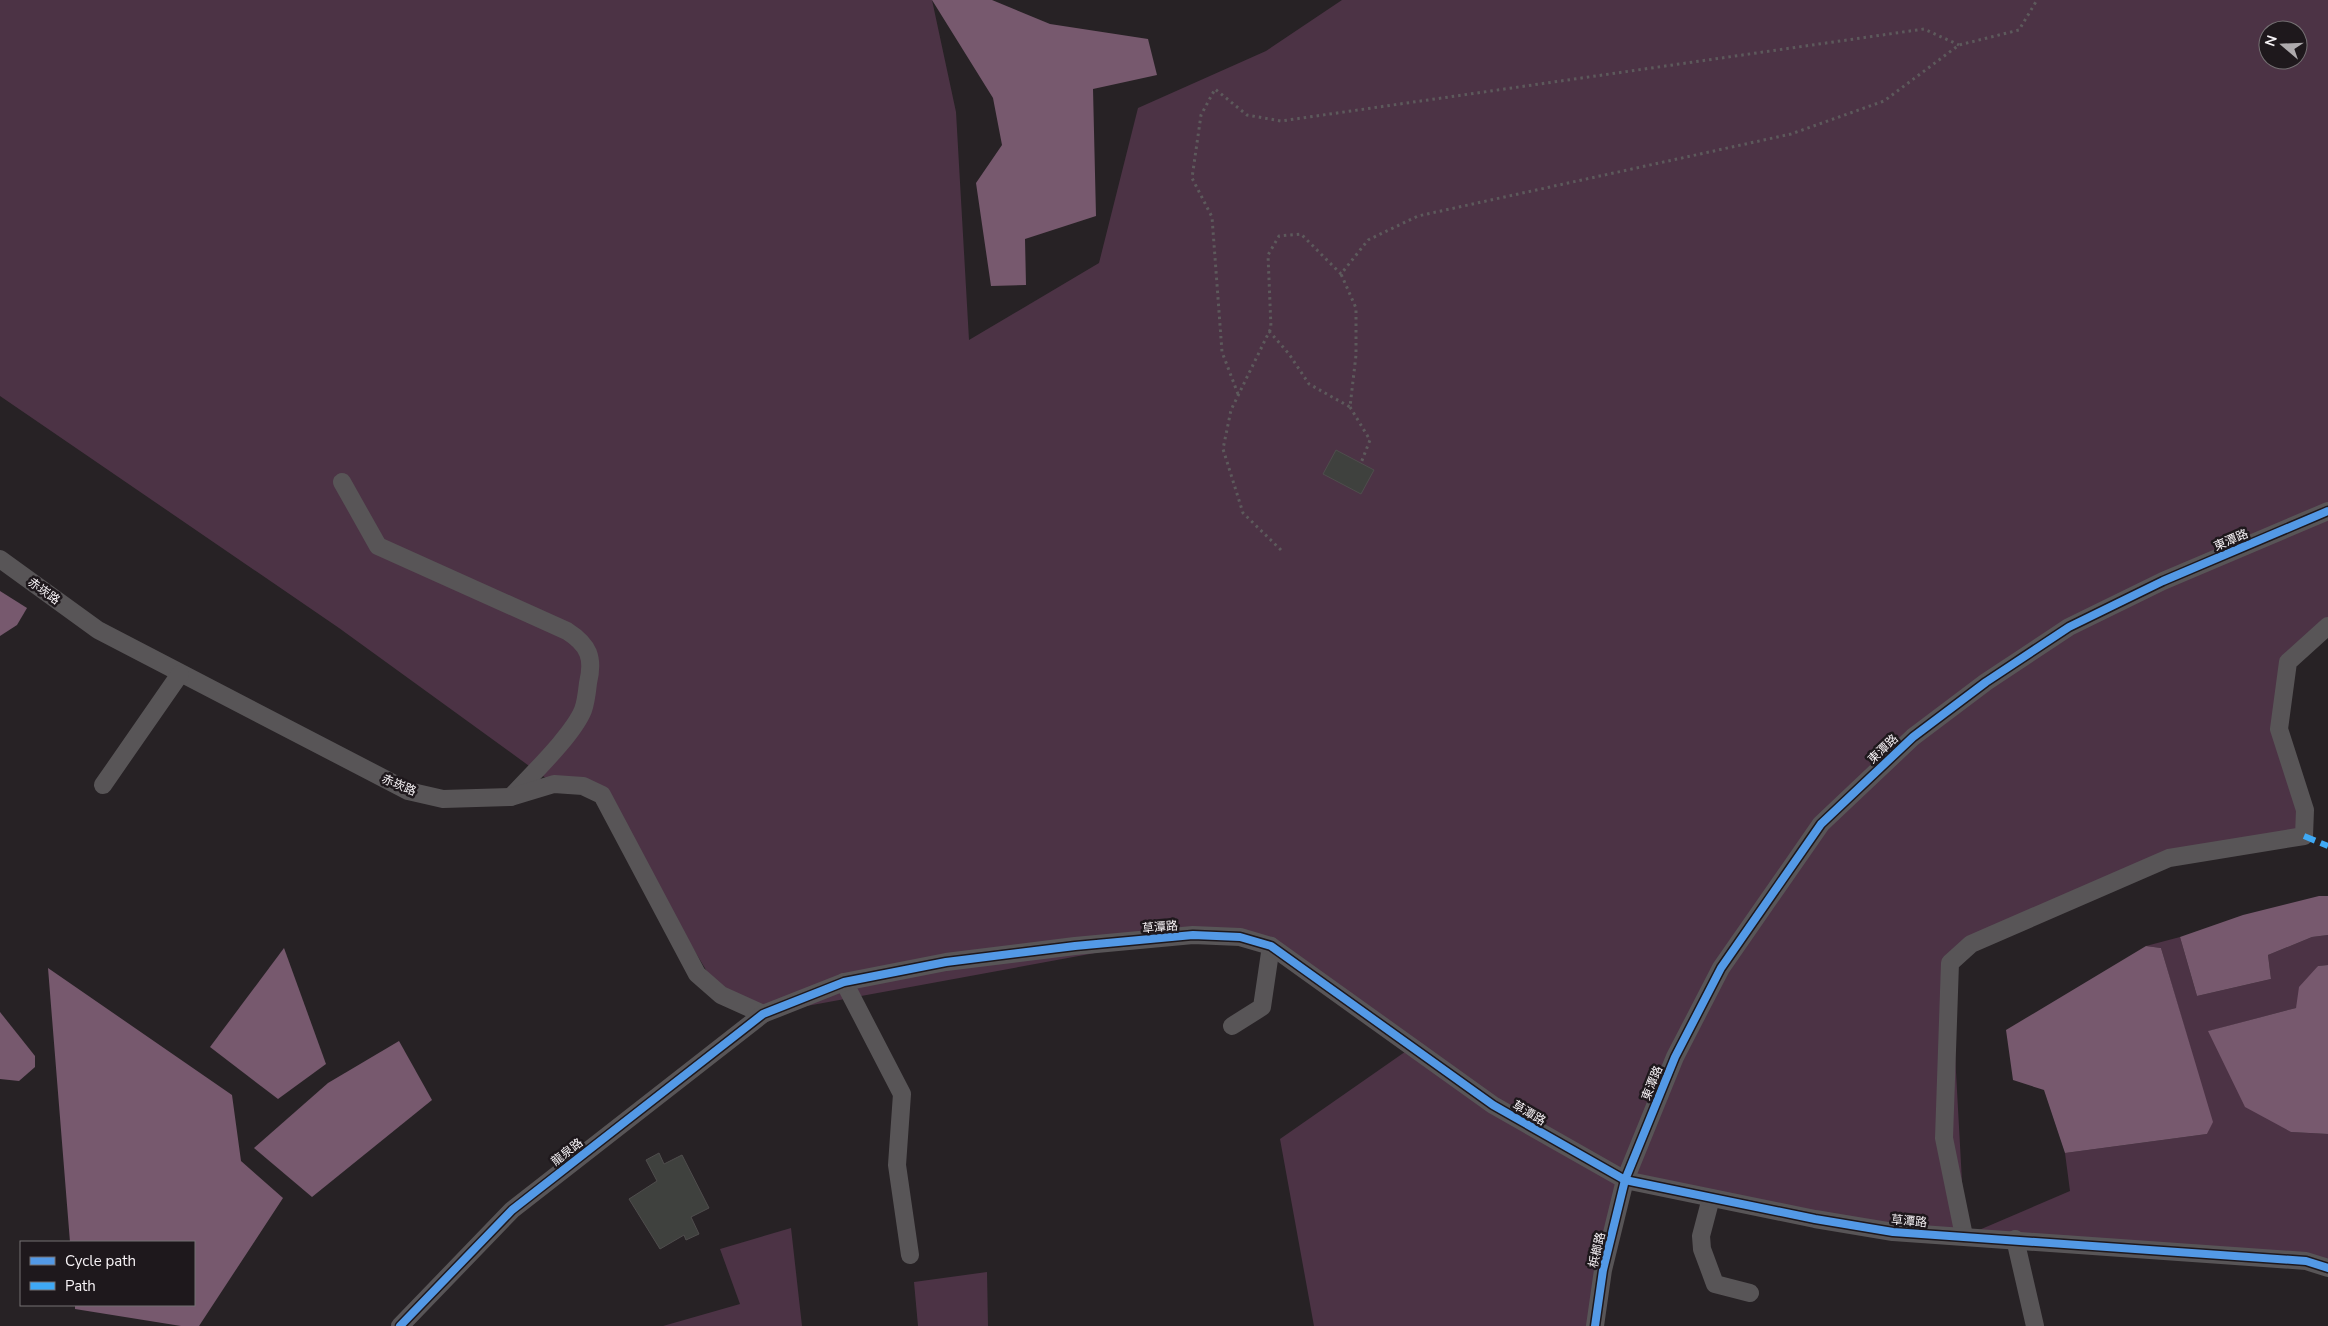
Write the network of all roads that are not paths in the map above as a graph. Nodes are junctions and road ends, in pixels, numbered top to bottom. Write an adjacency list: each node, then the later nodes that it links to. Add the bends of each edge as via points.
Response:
1 (342, 482): 7 (street, via 378,546 582,640 592,670 582,711 562,741)
2 (2328, 511): 12 (street, 東潭路, via 2163,581 2069,627 1986,682 1913,737 1821,824 1721,968 1675,1057)
3 (0, 558): 5 (street, 赤崁路, via 98,630)
4 (2328, 626): 14 (street, via 2288,662 2279,729 2305,810 2304,836 2169,858 1970,944 1950,963 1944,1138)
5 (180, 674): 6 (street); 7 (street, 赤崁路, via 408,791 443,799)
6 (103, 785)
7 (511, 797): 10 (street, 赤崁路, via 554,784 583,786 602,795 697,974 721,996)
8 (1271, 946): 9 (street, 草潭路, via 1240,937 1173,937 946,962); 11 (street, via 1262,1006); 12 (street, 草潭路, via 1493,1105)
9 (844, 982): 10 (street, 草潭路); 16 (street, via 902,1094 897,1165)
10 (763, 1014): 19 (street, 龍泉路, via 512,1210)
11 (1232, 1026)
12 (1625, 1180): 13 (street, 草潭路); 20 (street, 梹榔路, via 1603,1270)
13 (1711, 1198): 14 (street, 草潭路, via 1815,1220 1894,1232); 18 (street, via 1701,1236 1702,1249 1715,1284)
14 (1964, 1236): 15 (street, 草潭路)
15 (2015, 1240): 17 (street, 草潭路, via 2306,1260); 21 (street)
16 (910, 1255)
17 (2328, 1268)
18 (1750, 1293)
19 (400, 1326)
20 (1595, 1326)
21 (2035, 1326)

